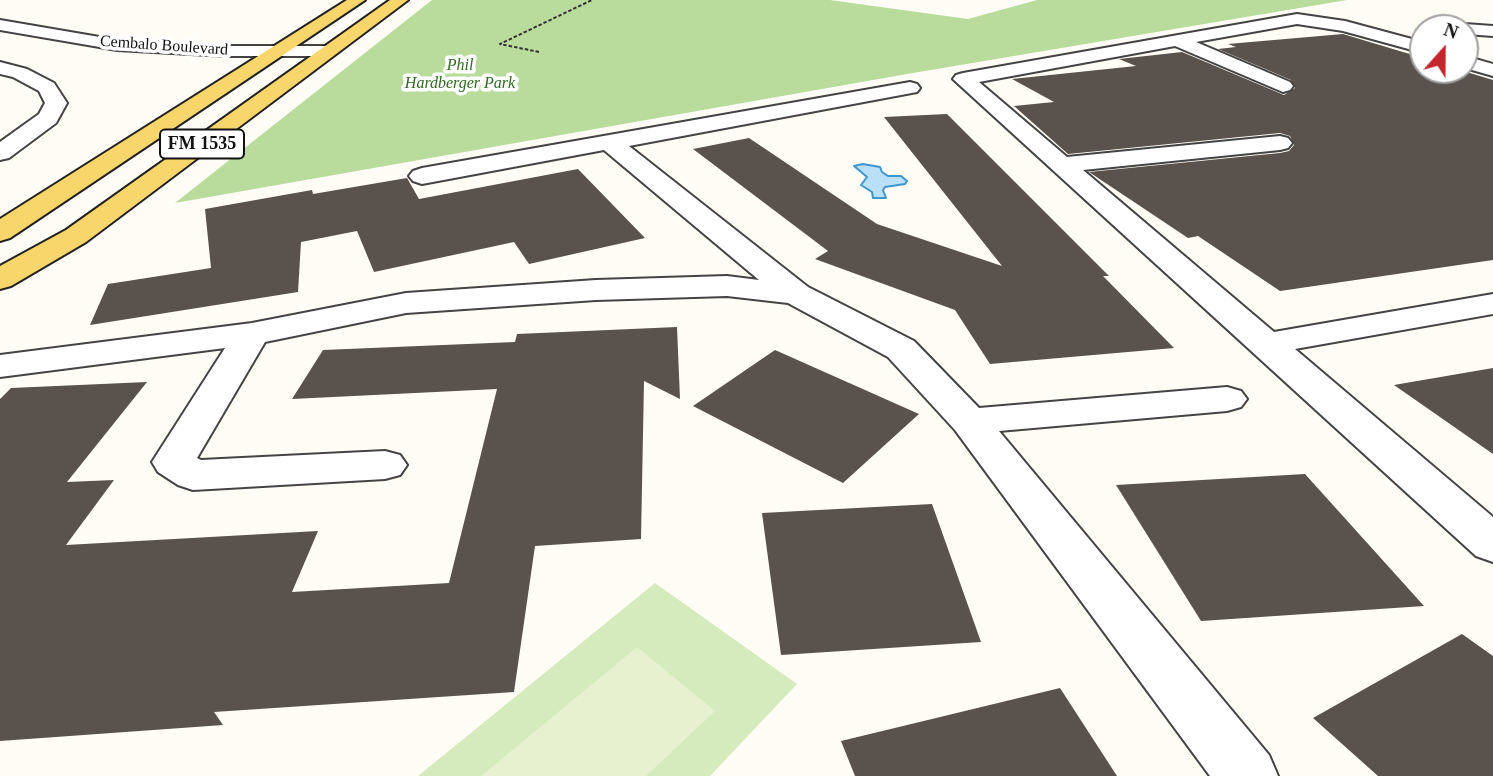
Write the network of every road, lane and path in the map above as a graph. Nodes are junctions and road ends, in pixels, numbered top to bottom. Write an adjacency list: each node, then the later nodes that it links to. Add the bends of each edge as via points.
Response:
1 (357, 0): 9 (main road, FM 1535)
2 (400, 0): 12 (main road, FM 1535)
3 (592, 0): 10 (path, via 500,44)
4 (0, 24): 6 (street, Cembalo Boulevard)
5 (0, 39): 11 (street, Cembalo Boulevard)
6 (86, 40): 9 (street, Cembalo Boulevard, via 171,49); 11 (street)
7 (1176, 40): 8 (street, via 1297,19); 16 (street); 21 (street, via 963,79)
8 (1409, 44)
9 (278, 51): 12 (street, Cembalo Boulevard); 14 (main road, FM 1535)
10 (540, 52)
11 (38, 53): 13 (street); 14 (street, Cembalo Boulevard)
12 (320, 58): 14 (street, Cembalo Boulevard); 24 (main road, FM 1535, via 76,236)
13 (0, 63)
14 (257, 64): 23 (main road, FM 1535)
15 (0, 68): 20 (street, via 47,88 55,103 48,118)
16 (1283, 86)
17 (910, 88): 18 (street)
18 (609, 142): 22 (street); 25 (street)
19 (1280, 143): 21 (street)
20 (0, 153)
21 (1062, 165): 28 (street)
22 (422, 176)
23 (0, 232)
24 (0, 279)
25 (796, 294): 27 (street, via 727,286 406,303); 31 (street, via 901,349)
26 (1493, 304): 28 (street)
27 (252, 334): 29 (street); 32 (street, via 173,462 193,475)
28 (1265, 344): 33 (street)
29 (0, 366)
30 (1227, 398): 31 (street)
31 (970, 421): 34 (street)
32 (385, 465)
33 (1493, 544)
34 (1248, 776)

